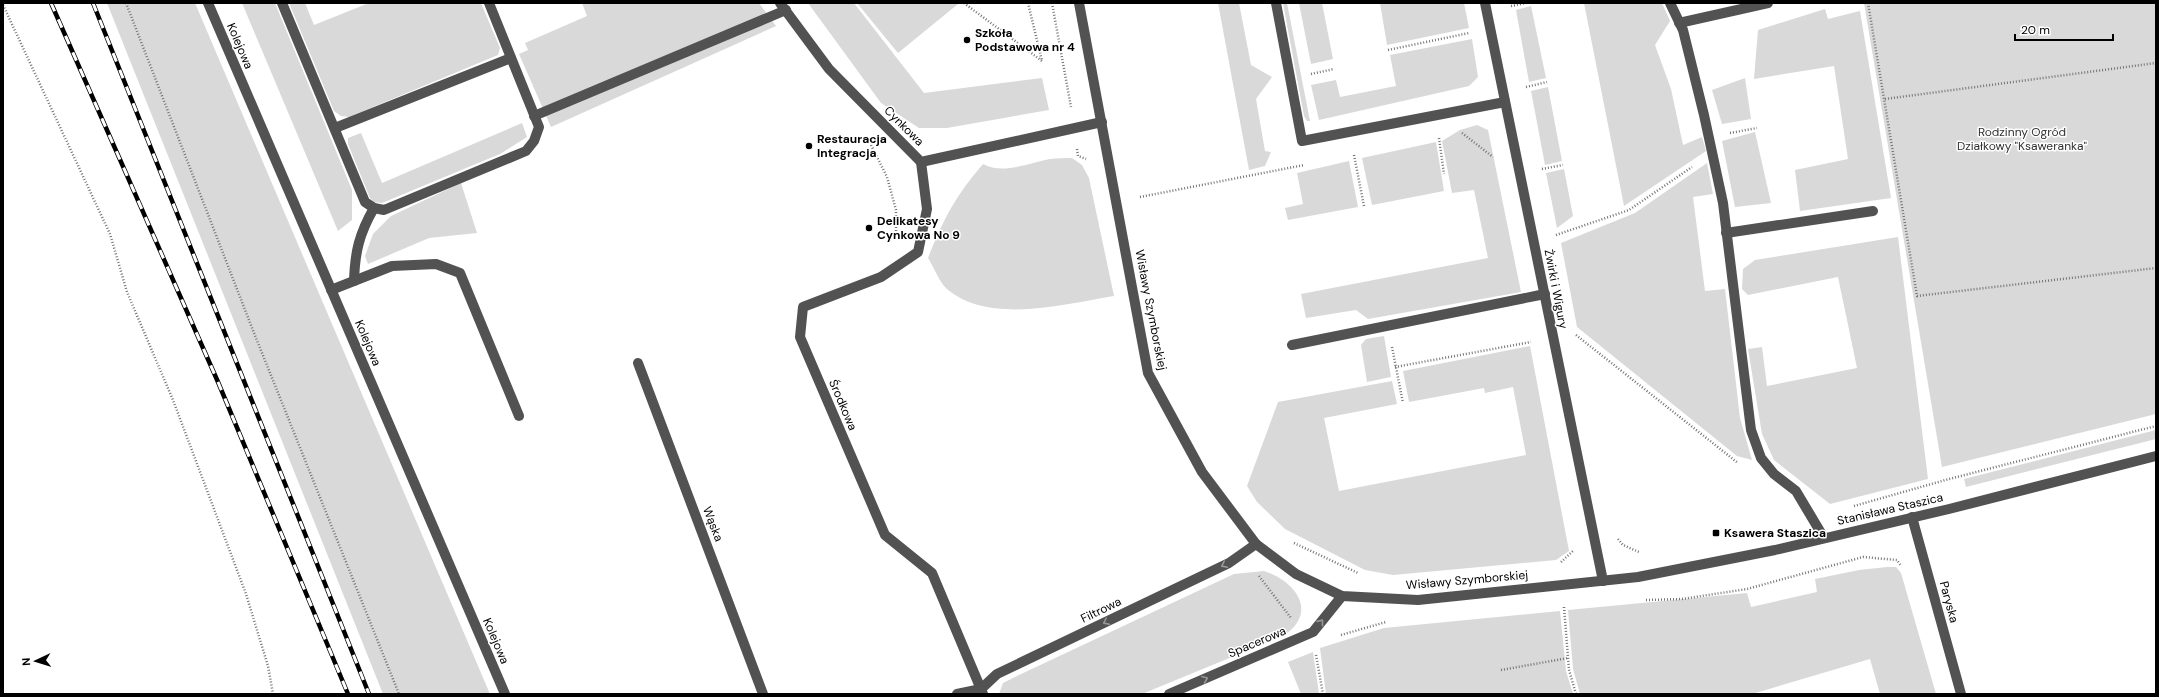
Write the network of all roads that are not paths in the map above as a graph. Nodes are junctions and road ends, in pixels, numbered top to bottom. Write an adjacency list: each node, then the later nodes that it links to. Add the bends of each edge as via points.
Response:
1 (208, 3): 21 (street, Kolejowa)
2 (282, 3): 15 (street)
3 (488, 3): 11 (street)
4 (1079, 3): 14 (street, Wisławy Szymborskiej)
5 (1276, 3): 12 (street, via 1302,141)
6 (1485, 3): 12 (street, Żwirki i Wigury)
7 (1670, 3): 10 (street)
8 (1768, 3): 10 (street)
9 (783, 6): 13 (street); 16 (street, Cynkowa, via 829,69)
10 (1679, 22): 19 (street, via 1701,100 1723,204)
11 (511, 58): 13 (street); 15 (street)
12 (1505, 102): 22 (street, Żwirki i Wigury)
13 (534, 116): 17 (street, via 539,127 534,141 526,151 384,210)
14 (1102, 122): 16 (street, Cynkowa); 29 (street, Wisławy Szymborskiej, via 1148,373 1202,472)
15 (335, 128): 17 (street, via 365,202)
16 (921, 162): 32 (street, Środkowa, via 926,209 918,252 881,277 803,307 800,337 885,535 932,573)
17 (374, 208): 20 (street, via 363,227 355,253)
18 (1873, 211): 19 (street)
19 (1726, 233): 28 (street, via 1751,430 1761,458 1774,474 1796,491)
20 (354, 281): 21 (street); 25 (street, via 392,266 436,264 460,272)
21 (331, 290): 33 (street, Kolejowa)
22 (1544, 294): 23 (street); 30 (street, Żwirki i Wigury)
23 (1292, 345)
24 (638, 363): 34 (street, Wąska)
25 (520, 416)
26 (2156, 456): 27 (street, Stanisława Staszica)
27 (1912, 517): 28 (street, Stanisława Staszica); 37 (street, Paryska)
28 (1824, 538): 30 (street, Stanisława Staszica, via 1701,566)
29 (1256, 544): 31 (street, Wisławy Szymborskiej, via 1296,574); 32 (street, Filtrowa, one-way to 32, via 1229,563 997,674)
30 (1603, 580): 31 (street, Wisławy Szymborskiej, via 1418,600)
31 (1342, 596): 36 (street, Spacerowa, one-way to 31, via 1312,632)
32 (982, 692): 35 (street)
33 (505, 694)
34 (763, 694)
35 (957, 694)
36 (1169, 694)
37 (1961, 694)

